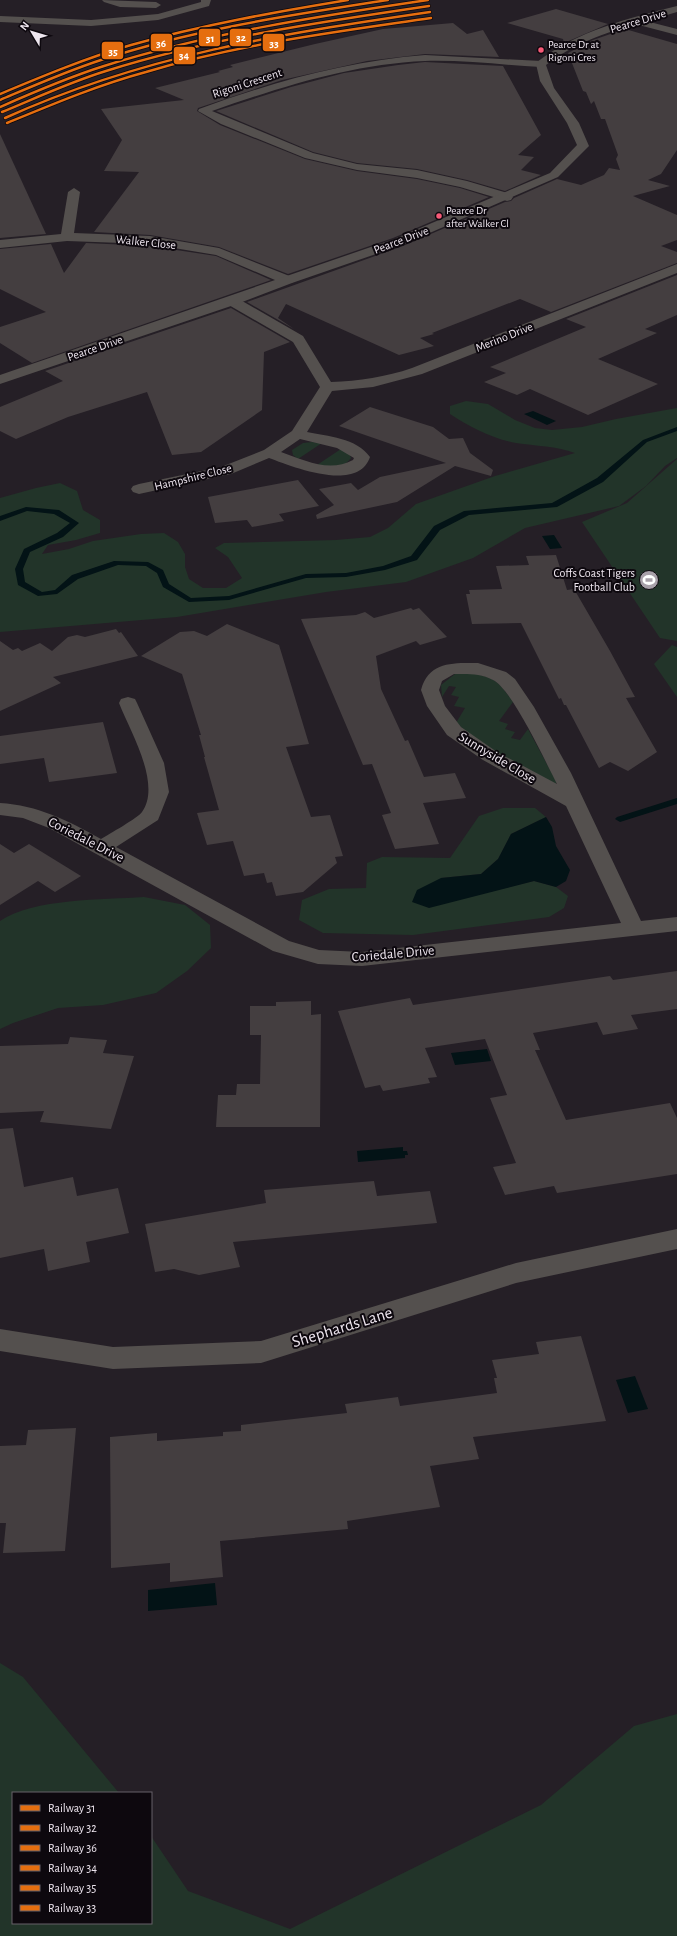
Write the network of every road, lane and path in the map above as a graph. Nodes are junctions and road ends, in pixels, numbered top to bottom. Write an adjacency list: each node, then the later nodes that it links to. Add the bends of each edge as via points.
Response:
1 (107, 0): 2 (street, via 120,4 151,6 184,4)
2 (196, 0)
3 (206, 0): 5 (street, via 206,4 158,17 91,23)
4 (677, 9): 6 (street, Pearce Drive)
5 (0, 19)
6 (638, 22): 7 (street); 8 (street, Pearce Drive, via 571,43 550,55)
7 (677, 32)
8 (541, 64): 10 (street, Pearce Drive, via 542,75 574,123 583,146 554,175); 10 (street, Rigoni Crescent, via 426,58 392,61 358,66 293,82 204,111 309,156 357,167 416,174)
9 (74, 192): 11 (street)
10 (507, 197): 14 (street, Pearce Drive, via 398,242)
11 (67, 237): 12 (street, Walker Close); 14 (street, Walker Close, via 150,240 219,252)
12 (0, 244)
13 (677, 268): 17 (street, Merino Drive, via 417,372 383,382)
14 (287, 280): 15 (street, Pearce Drive)
15 (232, 301): 16 (street, Pearce Drive); 17 (street, via 298,339)
16 (0, 380)
17 (327, 387): 18 (street, Hampshire Close)
18 (298, 434): 19 (street, Hampshire Close); 19 (street, via 350,448 362,457 360,463 346,470 325,471)
19 (268, 453): 20 (street, Hampshire Close, via 225,471)
20 (139, 490)
21 (128, 703): 24 (street, via 154,763 159,792 151,816)
22 (574, 802): 22 (street, Sunnyside Close, via 525,707 509,683 500,676 478,668 464,667 451,669 433,679 430,690 436,706 454,731 490,756); 26 (street, Sunnyside Close)
23 (0, 808): 24 (street, Coriedale Drive, via 17,809 51,821)
24 (102, 848): 26 (street, Coriedale Drive, via 281,946 318,957 362,959)
25 (677, 924): 26 (street, Coriedale Drive)
26 (634, 929)
27 (677, 1239): 28 (street, Shephards Lane, via 516,1273 261,1352 113,1358)
28 (0, 1340)

